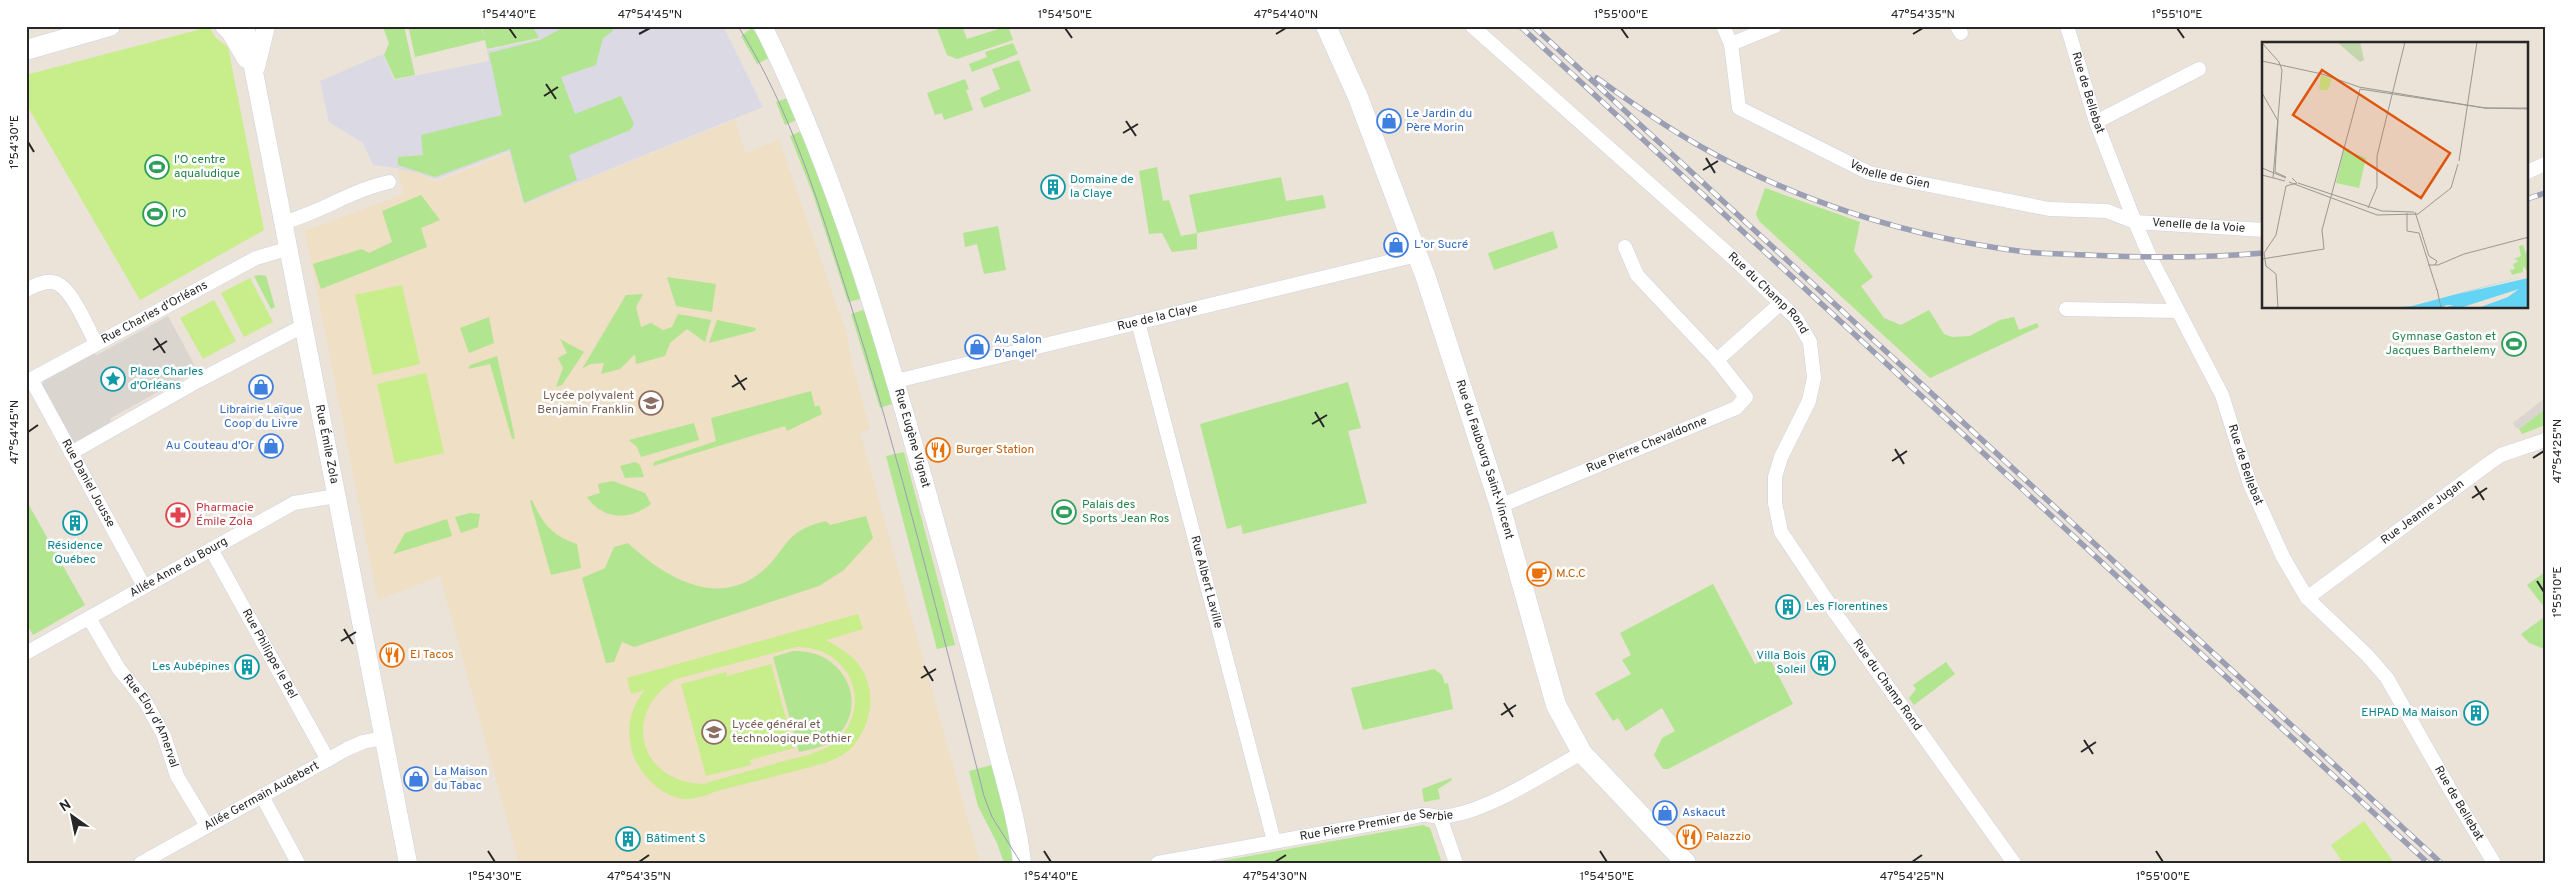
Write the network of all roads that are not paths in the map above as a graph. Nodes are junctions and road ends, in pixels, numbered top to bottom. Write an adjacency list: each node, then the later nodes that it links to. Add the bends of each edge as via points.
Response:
1 (110, 26): 11 (main road)
2 (224, 26): 15 (street, via 242,50)
3 (246, 26): 15 (street, Rue Émile Zola)
4 (266, 26): 15 (street)
5 (763, 26): 35 (street, Rue Eugène Vignat, via 827,169)
6 (1326, 26): 25 (main road, Rue du Faubourg Saint-Vincent, via 1365,115)
7 (1472, 26): 27 (street, Rue du Champ Rond)
8 (1723, 26): 12 (street, Venelle de Gien)
9 (1775, 26): 12 (street)
10 (2067, 26): 16 (street, Rue de Bellebat)
11 (82, 30): 13 (main road)
12 (1731, 44): 20 (street, Venelle de Gien, via 1739,108 1869,173 2049,209 2107,210)
13 (26, 50)
14 (2199, 69): 16 (street)
15 (254, 78): 21 (street, Rue Émile Zola)
16 (2096, 122): 20 (street, Rue de Bellebat)
17 (2545, 164): 18 (street)
18 (2528, 172)
19 (389, 182): 21 (street)
20 (2135, 222): 22 (street, Venelle de la Voie); 29 (street, Rue de Bellebat)
21 (282, 223): 24 (street, Rue Émile Zola)
22 (2262, 230)
23 (1625, 247): 33 (street, Rue Pierre Chevaldonne, via 1637,275)
24 (287, 249): 31 (street, Rue Émile Zola); 32 (street, Rue Charles d'Orléans, via 256,258)
25 (1417, 255): 30 (street, Rue de la Claye); 39 (main road, Rue du Faubourg Saint-Vincent)
26 (26, 290): 32 (street, via 45,282 62,286 72,297)
27 (1781, 303): 33 (street); 59 (street, Rue du Champ Rond, via 1796,318 1810,342 1814,378 1809,401 1775,477 1775,502 1781,532)
28 (2066, 309): 29 (street)
29 (2177, 311): 42 (street, Rue de Bellebat, via 2222,395 2250,484 2282,557)
30 (1138, 322): 35 (street, Rue de la Claye); 51 (street, Rue Albert Laville)
31 (303, 326): 37 (street); 38 (street, Rue Émile Zola)
32 (96, 343): 34 (street, Rue Charles d'Orléans)
33 (1717, 360): 39 (street, Rue Pierre Chevaldonne, via 1746,397 1736,408)
34 (28, 380): 37 (street, Rue Daniel Jousse)
35 (896, 381): 55 (street, Rue Eugène Vignat, via 986,706)
36 (2545, 440): 42 (street, Rue Jeanne Jugan, via 2501,455)
37 (71, 453): 41 (street, Rue Daniel Jousse)
38 (336, 496): 40 (street, Allée Anne du Bourg, via 294,503); 45 (street, Rue Émile Zola)
39 (1500, 506): 46 (main road, Rue du Faubourg Saint-Vincent, via 1553,697)
40 (211, 549): 41 (street, Allée Anne du Bourg); 47 (street, Rue Philippe le Bel)
41 (144, 586): 43 (street, Allée Anne du Bourg)
42 (2307, 598): 60 (street, Rue de Bellebat, via 2387,678)
43 (89, 618): 44 (street, Allée Anne du Bourg); 50 (street, Rue Eloy d'Amerval, via 119,668 145,701 164,736 177,776)
44 (26, 654)
45 (383, 738): 47 (street, Allée Germain Audebert, via 363,742); 54 (street, Rue Émile Zola)
46 (1582, 752): 49 (street, Rue Pierre Premier de Serbie, via 1502,797 1480,807); 58 (main road, Rue du Faubourg Saint-Vincent)
47 (328, 760): 48 (street, Allée Germain Audebert)
48 (262, 796): 50 (street, Allée Germain Audebert); 53 (street)
49 (1440, 817): 51 (street, Rue Pierre Premier de Serbie, via 1422,815); 57 (street)
50 (207, 826): 52 (street, Allée Germain Audebert)
51 (1274, 840): 56 (street, Rue Pierre Premier de Serbie)
52 (141, 863)
53 (298, 863)
54 (408, 863)
55 (1022, 863)
56 (1158, 863)
57 (1456, 863)
58 (1686, 863)
59 (2014, 863)
60 (2494, 863)

